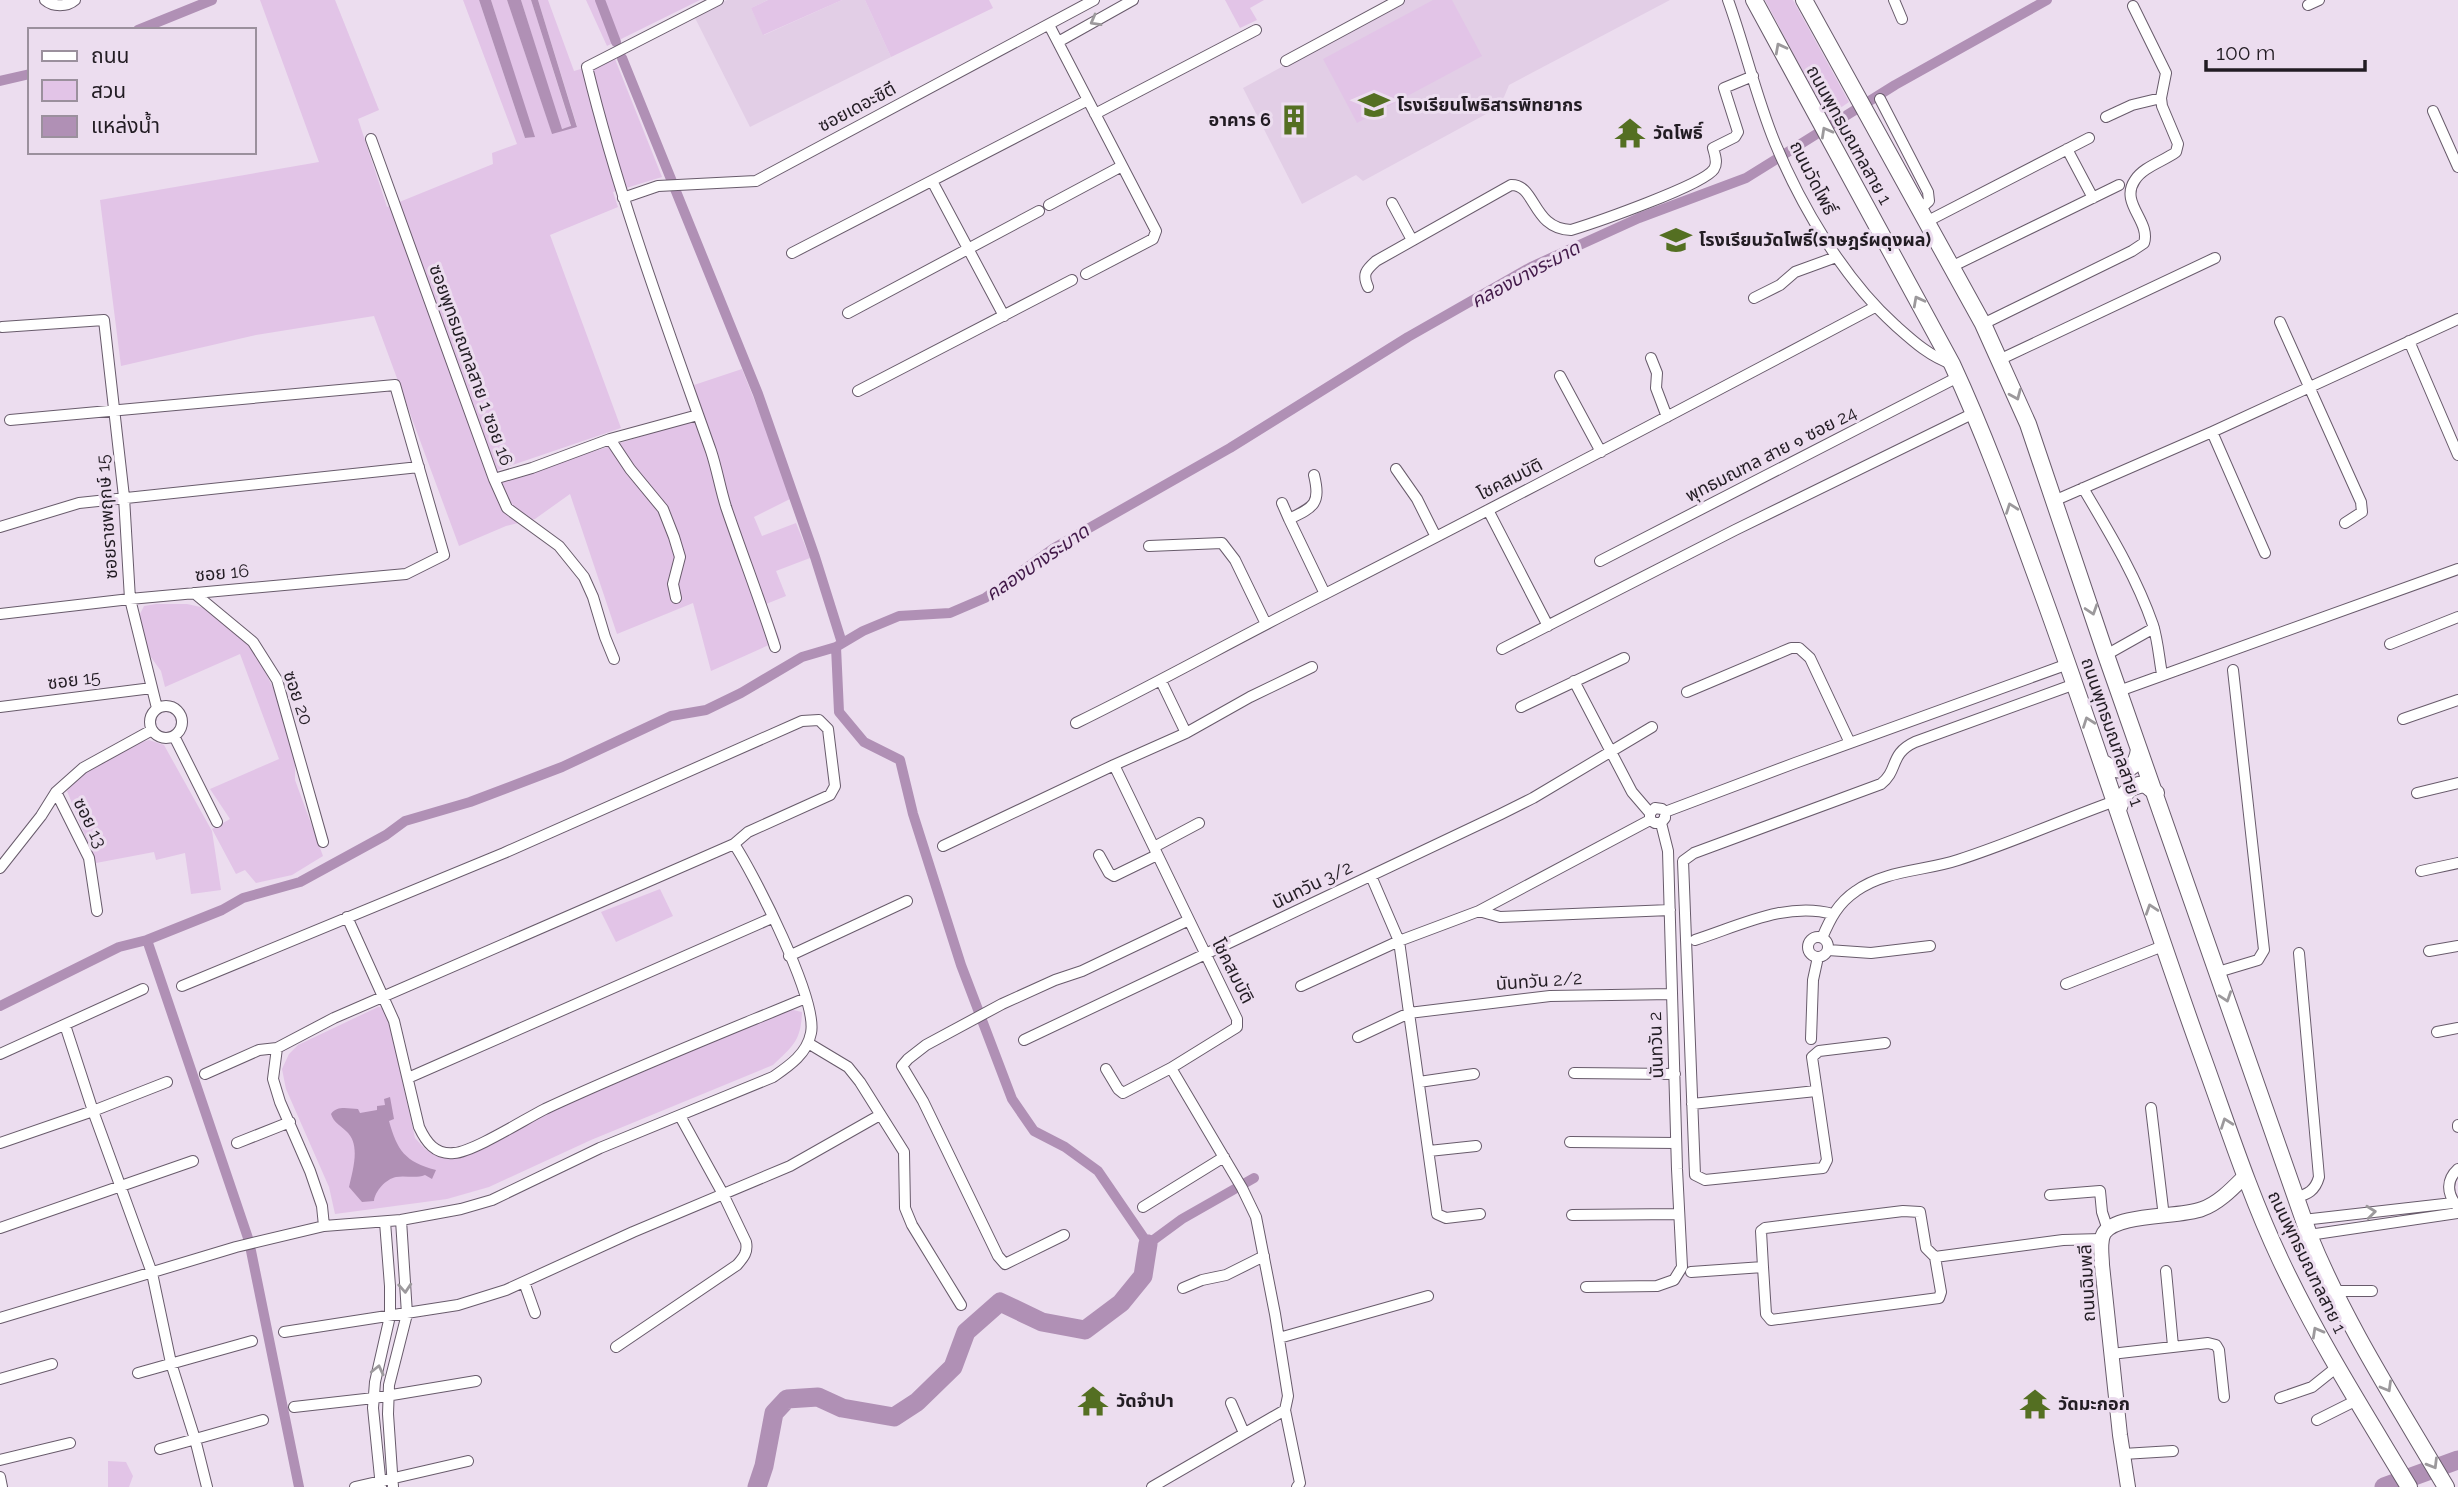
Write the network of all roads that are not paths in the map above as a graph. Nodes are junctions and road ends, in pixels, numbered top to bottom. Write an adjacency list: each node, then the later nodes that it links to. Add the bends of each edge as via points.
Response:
1 (45, 0): 2 (street, via 61,5)
2 (75, 0)
3 (718, 0): 33 (street, via 587,67)
4 (1094, 0): 15 (street, ซอยเดอะซิตี)
5 (1133, 0): 17 (street, one-way to 17)
6 (1399, 0): 18 (street)
7 (1728, 0): 19 (street, ถนนวัดโพธิ์)
8 (1754, 0): 59 (main road, ถนนพุทธมณฑลสาย 1, one-way to 8)
9 (1804, 0): 38 (main road, ถนนพุทธมณฑลสาย 1)
10 (1894, 0): 14 (street)
11 (2319, 0): 12 (street)
12 (2308, 5)
13 (2133, 6): 20 (street, via 2166,73)
14 (1902, 19)
15 (1049, 25): 17 (street); 33 (street, ซอยเดอะซิตี, via 756,180 658,186)
16 (1256, 30): 24 (street)
17 (1058, 42): 22 (street)
18 (1286, 61)
19 (1753, 76): 39 (street, via 1724,88 1738,132 1713,148 1715,168 1704,178 1572,230 1550,225 1525,191 1511,185); 42 (street, ถนนวัดโพธิ์, via 1775,142)
20 (2161, 98): 25 (street); 54 (street, via 2178,148 2142,173 2131,187 2144,243)
21 (1880, 99): 38 (street, via 1928,192)
22 (1088, 100): 24 (street); 31 (street)
23 (2433, 111): 30 (street)
24 (1095, 114): 29 (street)
25 (2106, 117)
26 (2089, 138): 28 (street)
27 (371, 139): 75 (street, ซอยพุทธมณฑลสาย 1 ซอย 16)
28 (2067, 149): 34 (street); 38 (street)
29 (1122, 166): 36 (street); 45 (street, via 1155,235)
30 (2458, 167)
31 (932, 181): 40 (street); 41 (street)
32 (2119, 185): 34 (street)
33 (623, 198): 65 (street)
34 (2093, 198): 44 (street)
35 (1392, 203): 39 (street)
36 (1049, 205)
37 (1038, 211): 40 (street)
38 (1922, 216): 44 (main road, ถนนพุทธมณฑลสาย 1)
39 (1412, 240): 47 (street, via 1367,269)
40 (968, 249): 50 (street); 51 (street)
41 (792, 253)
42 (1836, 257): 48 (street, via 1795,272); 49 (street, ถนนวัดโพธิ์)
43 (2214, 258): 58 (street)
44 (1951, 267): 54 (main road, ถนนพุทธมณฑลสาย 1)
45 (1086, 274)
46 (1072, 280): 51 (street)
47 (1368, 287)
48 (1754, 298)
49 (1875, 307): 59 (street, ถนนวัดโพธิ์, via 1923,350); 66 (street, โชคสมบัติ)
50 (848, 313)
51 (1004, 316): 62 (street)
52 (2458, 319): 56 (street)
53 (2280, 322): 61 (street)
54 (1983, 324): 58 (main road, ถนนพุทธมณฑลสาย 1)
55 (2, 327): 63 (street, ซอยราชพฤกษ์ 15, via 104,320)
56 (2409, 341): 61 (street); 71 (street)
57 (1651, 358): 66 (street)
58 (2001, 359): 78 (main road, ถนนพุทธมณฑลสาย 1, one-way to 78)
59 (1955, 371): 64 (main road, ถนนพุทธมณฑลสาย 1); 87 (street, พุทธมณฑล สาย ๑ ซอย 24)
60 (1560, 376): 70 (street)
61 (2311, 387): 68 (street); 82 (street, via 2363,509)
62 (858, 391)
63 (116, 412): 67 (street); 72 (street, via 395,385); 77 (street, ซอยราชพฤกษ์ 15)
64 (1975, 413): 96 (street); 104 (main road, ถนนพุทธมณฑลสาย 1, one-way to 64)
65 (698, 415): 69 (street, ซอยพุทธมณฑลสาย 1 ซอย 16); 99 (street)
66 (1667, 417): 70 (street, โชคสมบัติ)
67 (10, 420)
68 (2211, 432): 76 (street); 86 (street)
69 (610, 439): 75 (street, ซอยพุทธมณฑลสาย 1 ซอย 16); 91 (street, via 663,509 680,557 673,584)
70 (1601, 452): 80 (street, โชคสมบัติ)
71 (2458, 455)
72 (419, 467): 77 (street); 89 (street, ซอย 16, via 444,555 406,574)
73 (1396, 469): 84 (street)
74 (1314, 475): 81 (street, via 1318,490 1314,505)
75 (494, 479): 103 (street, via 507,508 559,546 584,577)
76 (2083, 488): 78 (street); 97 (street, via 2119,549)
77 (124, 497): 83 (street, via 79,503); 92 (street, ซอยราชพฤกษ์ 15)
78 (2056, 500): 101 (main road, ถนนพุทธมณฑลสาย 1, one-way to 101)
79 (1282, 503): 81 (street)
80 (1489, 510): 84 (street, โชคสมบัติ); 96 (street)
81 (1289, 519): 90 (street)
82 (2345, 523)
83 (0, 527)
84 (1436, 537): 90 (street, โชคสมบัติ)
85 (1149, 546): 95 (street, via 1223,543 1236,560)
86 (2264, 553)
87 (1600, 561)
88 (2458, 569): 107 (street)
89 (194, 593): 92 (street, ซอย 16); 137 (street, ซอย 20, via 253,642 277,680)
90 (1325, 594): 95 (street, โชคสมบัติ)
91 (676, 598)
92 (130, 599): 93 (street, ซอย 16); 111 (street, ซอยราชพฤกษ์ 15)
93 (0, 614)
94 (2458, 617): 98 (street)
95 (1266, 624): 108 (street, โชคสมบัติ)
96 (1548, 626): 100 (street)
97 (2154, 628): 101 (street); 107 (street)
98 (2390, 644)
99 (775, 647)
100 (1502, 649)
101 (2106, 654): 112 (main road, ถนนพุทธมณฑลสาย 1)
102 (1624, 658): 109 (street)
103 (614, 659)
104 (2068, 664): 110 (main road, ถนนพุทธมณฑลสาย 1); 124 (street)
105 (1312, 667): 122 (street)
106 (2234, 670): 166 (street, via 2264,950 2259,960)
107 (2162, 674): 112 (street)
108 (1161, 681): 119 (street, โชคสมบัติ); 122 (street)
109 (1574, 681): 116 (street); 126 (street)
110 (2075, 684): 127 (main road, ถนนพุทธมณฑลสาย 1, one-way to 110); 195 (street, via 1904,747 1881,784 1686,857 1682,867)
111 (152, 688): 115 (street, ซอย 15); 117 (street, ซอยราชพฤกษ์ 15)
112 (2119, 691): 125 (main road, ถนนพุทธมณฑลสาย 1)
113 (1687, 692): 124 (street, via 1799,648 1810,658)
114 (2458, 700): 118 (street)
115 (0, 707)
116 (1521, 707)
117 (157, 708): 121 (street, ซอยราชพฤกษ์ 15, via 149,721); 123 (street, via 172,707 180,713 182,724)
118 (2403, 719)
119 (1076, 723)
120 (1652, 727): 126 (street, นันทวัน 3/2)
121 (152, 730): 123 (street, via 164,738); 130 (street, via 83,768)
122 (1186, 733): 128 (street)
123 (174, 736): 135 (street)
124 (1850, 743): 134 (street)
125 (2139, 749): 127 (main road, via 2136,762 2125,770); 131 (main road, ถนนพุทธมณฑลสาย 1)
126 (1611, 751): 134 (street, via 1632,792); 145 (street, นันทวัน 3/2, via 1533,798)
127 (2102, 762): 133 (main road, ถนนพุทธมณฑลสาย 1)
128 (1114, 765): 139 (street); 140 (street, โชคสมบัติ)
129 (2458, 783): 132 (street)
130 (56, 792): 143 (street); 148 (street, ซอย 13, via 89,858)
131 (2156, 793): 133 (main road, via 2145,784 2131,787); 166 (main road, ถนนพุทธมณฑลสาย 1)
132 (2417, 793)
133 (2117, 806): 150 (street, via 1957,860 1875,880 1842,902); 158 (main road, ถนนพุทธมณฑลสาย 1, one-way to 133)
134 (1656, 817): 147 (street, นันทวัน 2, via 1668,851); 149 (street)
135 (217, 822)
136 (1199, 823): 140 (street)
137 (323, 842)
138 (734, 844): 151 (street, via 748,832 833,791 828,729 821,721 803,721); 152 (street); 172 (street)
139 (943, 846)
140 (1155, 851): 141 (street, via 1116,876 1109,873); 153 (street, โชคสมบัติ)
141 (1099, 855)
142 (2458, 863): 144 (street)
143 (0, 868)
144 (2421, 871)
145 (1371, 876): 156 (street); 164 (street, นันทวัน 3/2)
146 (907, 901): 163 (street)
147 (1670, 910): 149 (street, via 1513,917); 171 (street, นันทวัน 2)
148 (97, 911)
149 (1479, 911): 156 (street)
150 (1833, 914): 154 (street); 155 (street, via 1789,911)
151 (347, 917): 168 (street); 172 (street)
152 (772, 918): 163 (street); 191 (street)
153 (1189, 920): 164 (street, โชคสมบัติ); 226 (street, via 1001,1004 926,1045 902,1066 1005,1264)
154 (1822, 938): 160 (street); 165 (street, via 1809,945)
155 (1695, 940)
156 (1399, 941): 169 (street); 174 (street)
157 (1930, 946): 160 (street, via 1871,953)
158 (2163, 946): 167 (street); 210 (main road, ถนนพุทธมณฑลสาย 1, one-way to 158)
159 (2458, 946): 161 (street)
160 (1828, 950): 165 (street)
161 (2429, 951)
162 (2299, 953): 214 (street, via 2319,1177 2313,1190)
163 (789, 956): 173 (street)
164 (1205, 956): 180 (street, นันทวัน 3/2); 185 (street, โชคสมบัติ, via 1237,1027)
165 (1818, 957): 179 (street)
166 (2218, 972): 214 (main road, ถนนพุทธมณฑลสาย 1, one-way to 214)
167 (2066, 984)
168 (182, 986)
169 (1301, 986)
170 (142, 989): 175 (street)
171 (1672, 994): 174 (street, นันทวัน 2/2, via 1550,996); 190 (street, นันทวัน 2)
172 (384, 995): 183 (street); 191 (street)
173 (806, 998): 181 (street, via 812,1032); 191 (street, via 545,1109 455,1153 439,1152 426,1142)
174 (1409, 1013): 178 (street, นันทวัน 2/2); 193 (street)
175 (65, 1025): 184 (street); 197 (street)
176 (2458, 1028): 177 (street)
177 (2437, 1032)
178 (1358, 1037)
179 (1811, 1039)
180 (1024, 1040)
181 (808, 1043): 198 (street, via 848,1067); 199 (street, via 792,1064 773,1077)
182 (1885, 1043): 194 (street, via 1815,1053)
183 (276, 1048): 188 (street, via 252,1053); 200 (street, via 273,1079)
184 (0, 1054)
185 (1171, 1068): 186 (street, via 1123,1093); 207 (street)
186 (1106, 1069)
187 (1574, 1073): 190 (street)
188 (205, 1074)
189 (1474, 1074): 193 (street)
190 (1675, 1074): 204 (street, นันทวัน 2)
191 (408, 1077)
192 (167, 1082): 197 (street)
193 (1419, 1082): 206 (street)
194 (1816, 1091): 195 (street); 195 (street, via 1827,1160 1817,1170 1699,1178 1694,1170)
195 (1692, 1104)
196 (2151, 1108): 220 (street)
197 (93, 1111): 202 (street); 211 (street)
198 (880, 1115): 212 (street, via 790,1166); 240 (street, via 904,1153 905,1208 912,1226)
199 (680, 1116): 212 (street); 221 (street, via 492,1200)
200 (289, 1122): 203 (street); 223 (street, via 322,1206)
201 (1570, 1142): 204 (street)
202 (0, 1143)
203 (236, 1143)
204 (1676, 1143): 218 (street, นันทวัน 2)
205 (1475, 1146): 206 (street)
206 (1429, 1151): 217 (street, via 1437,1214 1446,1218)
207 (1224, 1157): 215 (street); 228 (street, via 1256,1217)
208 (193, 1161): 211 (street)
209 (2458, 1169): 216 (street, via 2448,1188)
210 (2245, 1177): 220 (street, ถนนฉิมพลี, via 2202,1209); 253 (main road, ถนนพุทธมณฑลสาย 1, one-way to 210, via 2279,1257)
211 (121, 1187): 225 (street); 233 (street)
212 (723, 1194): 234 (street); 249 (street, via 746,1242 744,1258)
213 (2050, 1195): 227 (street, via 2100,1191)
214 (2295, 1198): 224 (main road, ถนนพุทธมณฑลสาย 1)
215 (1143, 1206)
216 (2457, 1208): 224 (street, one-way to 216); 224 (street)
217 (1480, 1214)
218 (1678, 1214): 219 (street); 231 (street, นันทวัน 2)
219 (1572, 1215)
220 (2164, 1217): 227 (street, ถนนฉิมพลี, via 2122,1222)
221 (401, 1220): 222 (street); 242 (street, one-way to 242)
222 (385, 1222): 223 (street); 243 (street)
223 (324, 1226): 233 (street)
224 (2306, 1227): 237 (main road, ถนนพุทธมณฑลสาย 1)
225 (0, 1228)
226 (1063, 1235)
227 (2105, 1235): 229 (street); 250 (street, ถนนฉิมพลี, via 2102,1265)
228 (1264, 1256): 236 (street, via 1226,1275); 246 (street)
229 (1935, 1257): 230 (street, via 1926,1248 1920,1212 1915,1211 1765,1228 1761,1231); 230 (street, via 1939,1298 1772,1320 1766,1314)
230 (1763, 1266): 231 (street)
231 (1687, 1270): 235 (street, via 1657,1286)
232 (2166, 1271): 248 (street)
233 (152, 1273): 244 (street); 251 (street)
234 (524, 1282): 241 (street); 242 (street, via 484,1298)
235 (1586, 1287)
236 (1183, 1288)
237 (2334, 1291): 238 (street); 285 (main road, ถนนพุทธมณฑลสาย 1, one-way to 285)
238 (2372, 1291)
239 (1428, 1296): 246 (street)
240 (961, 1305)
241 (536, 1313)
242 (407, 1314): 243 (street); 257 (street)
243 (390, 1316): 245 (street); 259 (street, one-way to 243)
244 (0, 1318)
245 (284, 1332)
246 (1279, 1338): 264 (street, via 1288,1396)
247 (252, 1341): 251 (street)
248 (2173, 1346): 250 (street); 258 (street, via 2216,1345)
249 (616, 1347)
250 (2111, 1354): 272 (street, ถนนฉิมพลี)
251 (171, 1363): 254 (street); 268 (street)
252 (52, 1364): 255 (street)
253 (2337, 1367): 260 (street, via 2312,1387); 261 (main road, ถนนพุทธมณฑลสาย 1)
254 (138, 1373)
255 (0, 1380)
256 (476, 1381): 257 (street)
257 (389, 1394): 259 (street); 276 (street)
258 (2224, 1397)
259 (374, 1398): 263 (street); 277 (street)
260 (2280, 1398)
261 (2355, 1401): 266 (street); 284 (main road, ถนนพุทธมณฑลสาย 1)
262 (1231, 1403): 267 (street)
263 (294, 1407)
264 (1284, 1410): 267 (street); 282 (street, via 1300,1483)
265 (263, 1420): 268 (street)
266 (2317, 1420)
267 (1244, 1433): 281 (street)
268 (195, 1439): 270 (street); 279 (street)
269 (69, 1443): 273 (street)
270 (160, 1448)
271 (2173, 1451): 272 (street)
272 (2123, 1454): 283 (street, ถนนฉิมพลี)
273 (0, 1460)
274 (468, 1461): 276 (street)
275 (0, 1477): 278 (street)
276 (393, 1483): 277 (street)
277 (380, 1485): 280 (street)
278 (2, 1487)
279 (207, 1487)
280 (355, 1487)
281 (1152, 1487)
282 (1297, 1487)
283 (2128, 1487)
284 (2409, 1487)
285 (2446, 1487)

